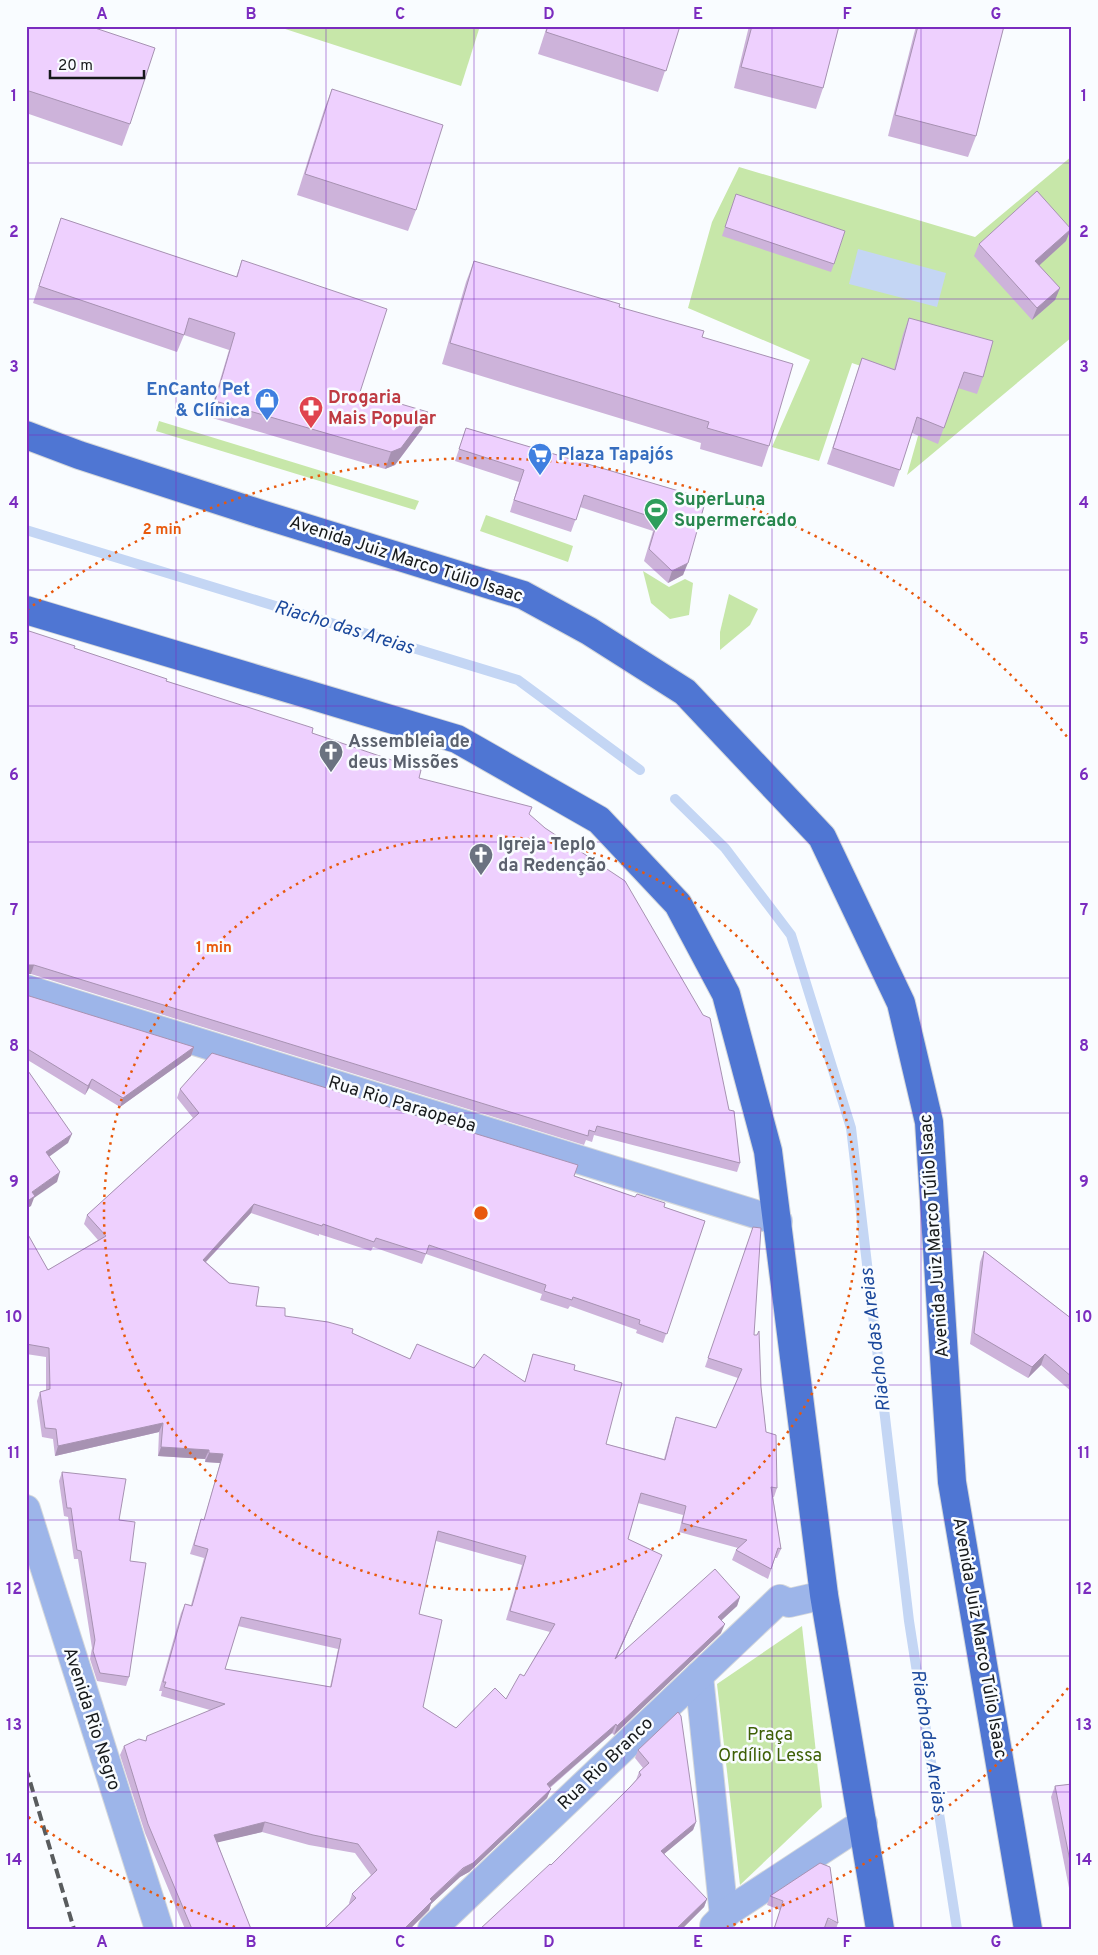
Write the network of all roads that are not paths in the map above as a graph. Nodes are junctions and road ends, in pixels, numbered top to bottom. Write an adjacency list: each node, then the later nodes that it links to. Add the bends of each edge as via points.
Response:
1 (26, 435): 13 (main road, Avenida Juiz Marco Túlio Isaac, via 252,511 523,595 589,631 685,692 822,837 901,1003 929,1122 952,1482)
2 (26, 610): 4 (main road, via 458,739 599,820 678,904 726,994 768,1151)
3 (26, 988): 4 (street, Rua Rio Paraopeba)
4 (778, 1222): 6 (main road)
5 (26, 1509): 10 (street, Avenida Rio Negro)
6 (824, 1595): 7 (street, Rua Rio Branco, via 789,1603 780,1599); 8 (main road)
7 (698, 1676): 9 (street); 11 (street, Rua Rio Branco)
8 (863, 1823): 9 (street); 12 (main road)
9 (724, 1921)
10 (159, 1929)
11 (432, 1929)
12 (880, 1929)
13 (1028, 1929)

